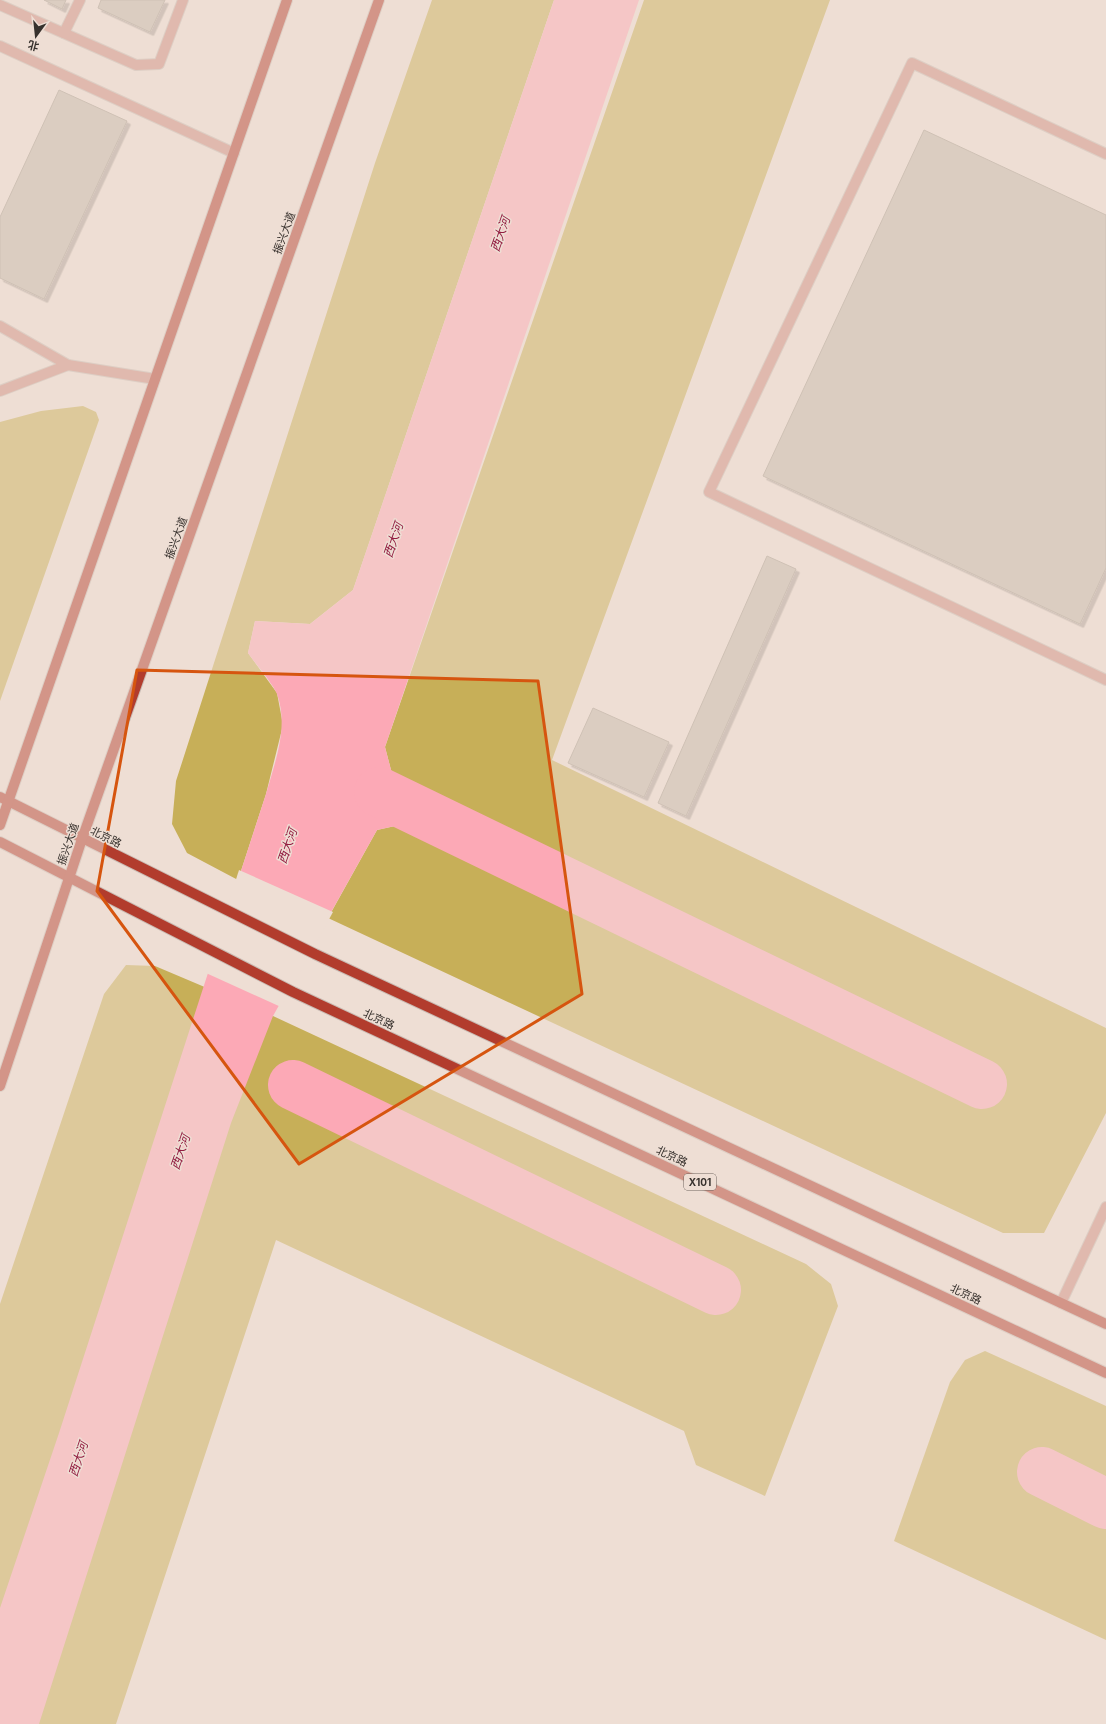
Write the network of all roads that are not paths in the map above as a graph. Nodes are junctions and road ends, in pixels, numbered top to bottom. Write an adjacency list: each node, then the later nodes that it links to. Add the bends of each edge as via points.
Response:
1 (80, 0): 6 (lane)
2 (184, 0): 6 (lane, via 158,64 136,65)
3 (287, 0): 8 (main road)
4 (379, 0): 17 (main road, 振兴大道)
5 (0, 4): 6 (lane)
6 (64, 33)
7 (0, 46): 8 (lane)
8 (234, 153): 12 (main road)
9 (1106, 154): 14 (lane, via 912,63 709,492)
10 (0, 326): 11 (lane)
11 (68, 365): 12 (lane); 13 (lane)
12 (156, 379): 15 (main road)
13 (0, 391)
14 (1106, 680)
15 (4, 799): 16 (main road); 17 (main road, 北京路)
16 (0, 825)
17 (82, 839): 19 (main road, 振兴大道); 22 (main road, 北京路, via 315,954)
18 (0, 842): 19 (main road)
19 (69, 876): 20 (main road, 振兴大道); 24 (main road, 北京路 / X101, via 293,992)
20 (0, 1086)
21 (1106, 1207): 22 (lane)
22 (1061, 1303): 23 (main road)
23 (1106, 1324)
24 (1106, 1373)

